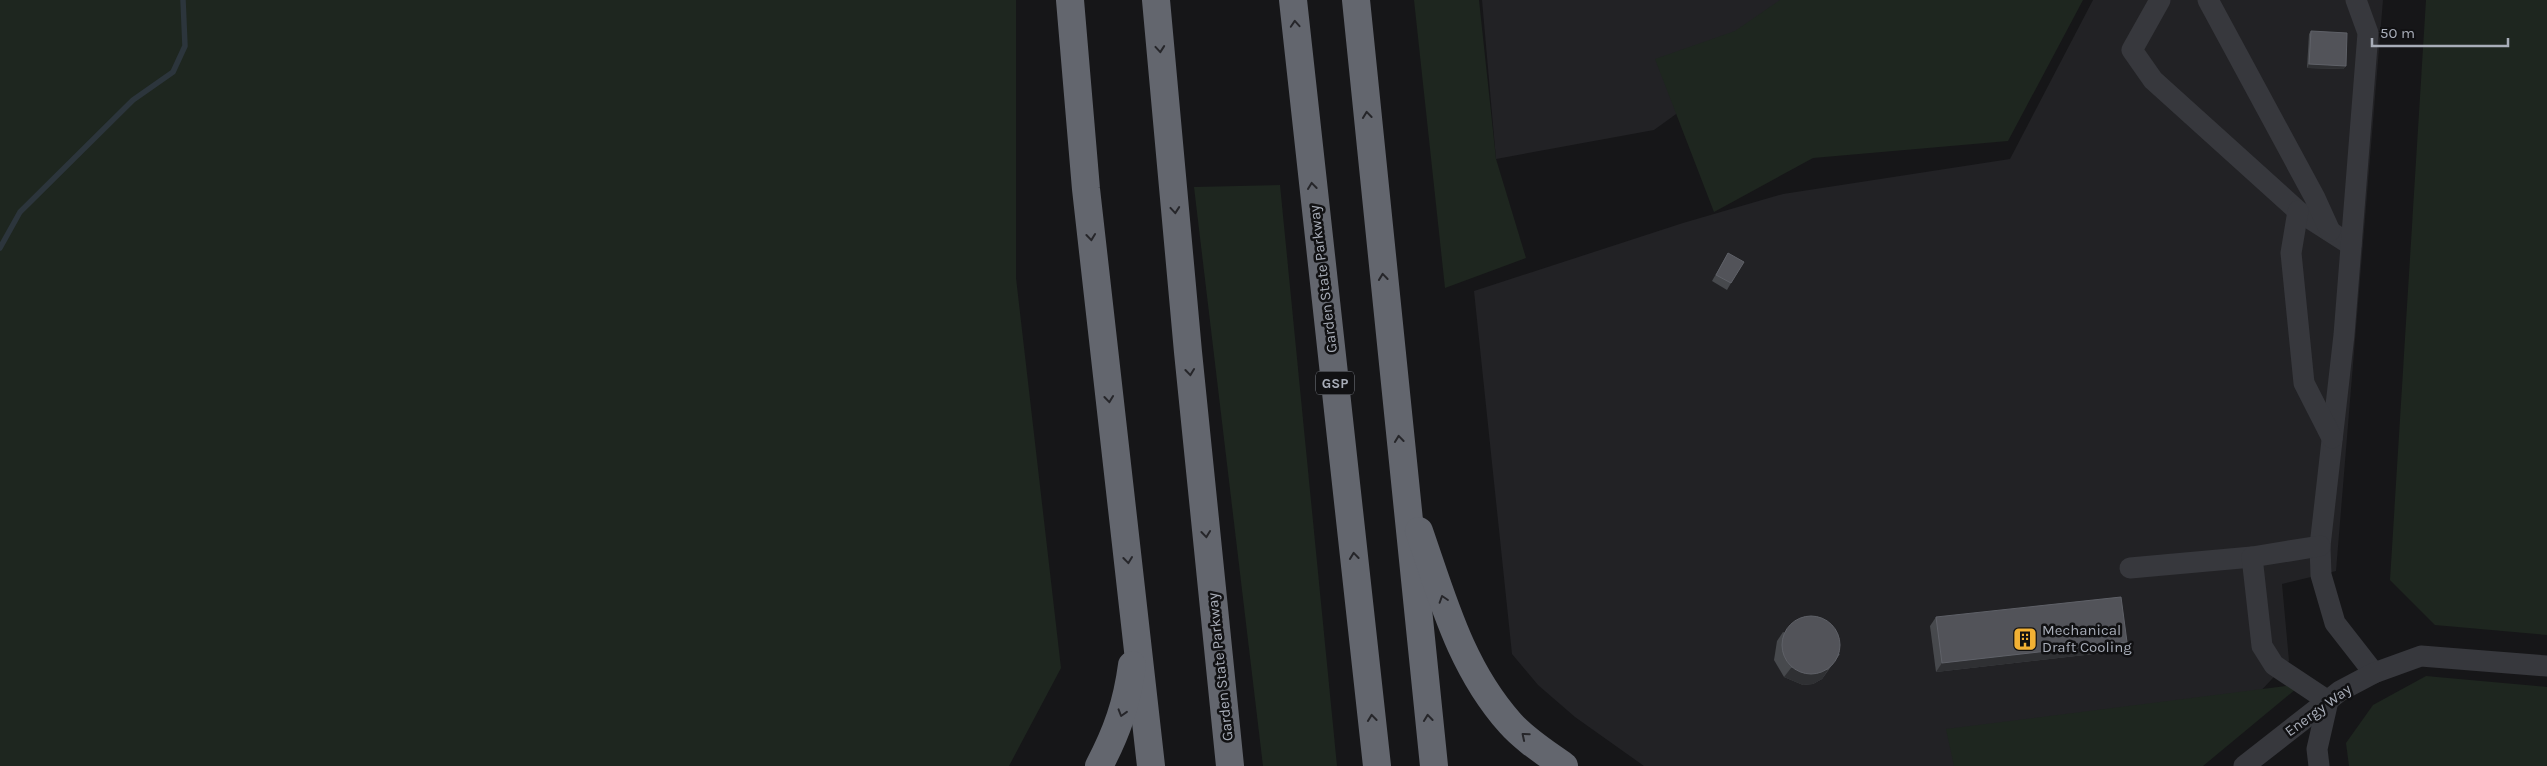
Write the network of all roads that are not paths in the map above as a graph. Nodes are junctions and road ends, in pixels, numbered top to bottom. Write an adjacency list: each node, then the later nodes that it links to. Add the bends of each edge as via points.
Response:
1 (1052, 0): 9 (highway)
2 (1070, 0): 9 (highway)
3 (1156, 0): 24 (highway, Garden State Parkway, one-way to 24)
4 (1293, 0): 25 (highway, Garden State Parkway / GSP, one-way to 4)
5 (1356, 0): 14 (highway, one-way to 5)
6 (2160, 0): 10 (street, via 2132,50 2153,80)
7 (2208, 0): 11 (street)
8 (2356, 0): 12 (street, via 2368,33)
9 (1086, 188): 18 (highway, one-way to 18)
10 (2298, 211): 11 (street); 13 (street, via 2291,253 2304,383)
11 (2330, 231): 12 (street)
12 (2351, 244): 13 (street)
13 (2332, 438): 15 (street)
14 (1404, 487): 26 (highway, one-way to 14); 27 (highway, one-way to 14, via 1511,724 1467,662 1449,620)
15 (2320, 546): 16 (street); 20 (street, via 2321,575 2335,623)
16 (2252, 557): 17 (street); 21 (street, via 2262,646 2274,665)
17 (2130, 568)
18 (1136, 631): 22 (highway, one-way to 22, via 1128,693 1114,738); 23 (highway)
19 (2547, 666): 20 (street, Energy Way, via 2421,656)
20 (2374, 673): 21 (street, Energy Way)
21 (2328, 701): 28 (street, Energy Way); 29 (street, via 2317,749)
22 (1099, 766)
23 (1151, 766)
24 (1230, 766)
25 (1377, 766)
26 (1434, 766)
27 (1564, 766)
28 (2244, 766)
29 (2319, 766)

